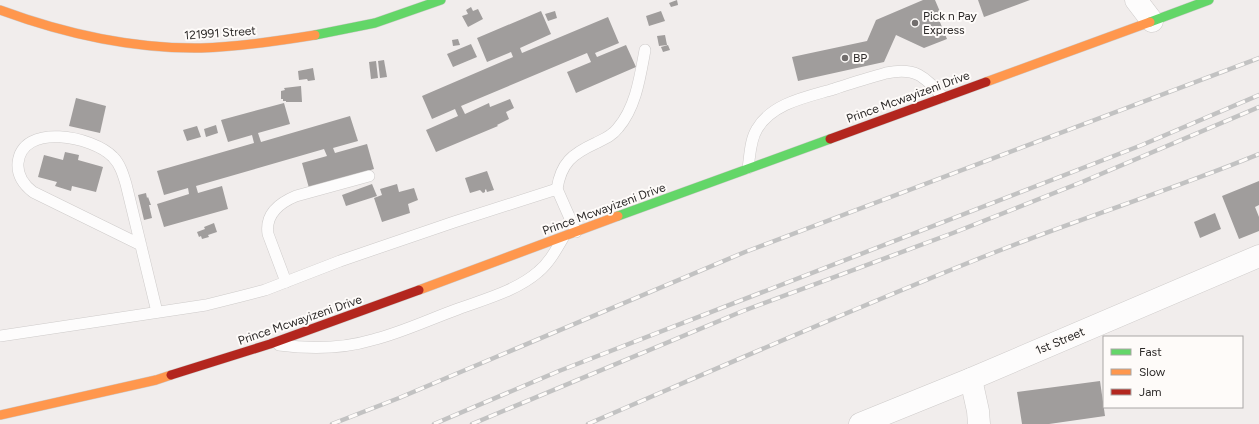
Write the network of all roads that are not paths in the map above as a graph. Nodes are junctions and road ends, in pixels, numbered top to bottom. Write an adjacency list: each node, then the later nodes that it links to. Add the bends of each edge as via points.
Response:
1 (441, 0): 4 (street, 121991 Street, via 376,22 329,33 232,46 188,48 151,47 99,40 24,20)
2 (1136, 0): 5 (street)
3 (1204, 1): 5 (street, Prince Mcwayizeni Drive)
4 (0, 10)
5 (1152, 21): 7 (street, Prince Mcwayizeni Drive)
6 (645, 50): 10 (lane, via 633,100 619,128 606,139 572,156 562,170)
7 (943, 97): 8 (street, Prince Mcwayizeni Drive); 8 (lane, via 922,76 902,70 791,102 775,111 756,130)
8 (748, 168): 11 (street, Prince Mcwayizeni Drive)
9 (369, 176): 15 (lane, via 296,196 276,207 267,227)
10 (557, 189): 11 (lane); 15 (lane, via 439,226)
11 (576, 232): 12 (street, Prince Mcwayizeni Drive)
12 (564, 236): 18 (street, Prince Mcwayizeni Drive); 18 (lane, via 555,253 537,273 501,294 372,340 319,348)
13 (141, 245): 13 (lane, via 121,168 112,156 100,148 66,137 51,136 38,139 22,150 18,166 21,178 28,188); 16 (lane)
14 (1259, 256): 19 (street, 1st Street)
15 (286, 282): 16 (lane, via 206,305)
16 (157, 312): 17 (lane)
17 (0, 336)
18 (270, 344): 20 (street, Prince Mcwayizeni Drive, via 156,380)
19 (971, 379): 21 (street, 1st Street); 22 (street)
20 (0, 415)
21 (860, 424)
22 (979, 424)

